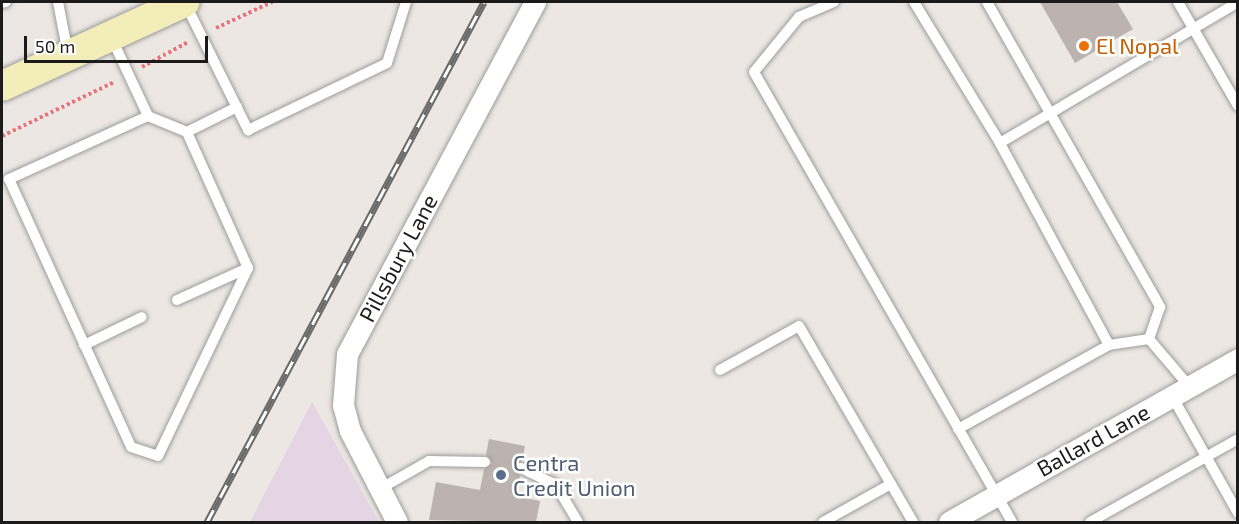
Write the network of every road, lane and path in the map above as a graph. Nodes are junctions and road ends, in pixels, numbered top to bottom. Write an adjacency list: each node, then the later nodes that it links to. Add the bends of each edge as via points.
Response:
1 (6, 2): 11 (lane)
2 (58, 2): 14 (lane)
3 (185, 2): 13 (main road); 17 (lane)
4 (406, 2): 17 (lane, via 387,63 248,130)
5 (535, 2): 37 (street, Pillsbury Lane, via 347,354 343,405)
6 (834, 2): 31 (lane, via 799,17 754,72)
7 (914, 2): 21 (lane)
8 (987, 2): 18 (lane)
9 (1178, 2): 12 (lane)
10 (1238, 2): 12 (lane)
11 (2, 3)
12 (1194, 28): 16 (lane); 18 (lane)
13 (110, 36): 14 (main road); 19 (lane)
14 (68, 56): 15 (main road)
15 (2, 86)
16 (1238, 106)
17 (237, 107): 20 (lane)
18 (1050, 113): 21 (lane); 25 (lane, via 1160,307)
19 (148, 116): 20 (lane); 26 (lane, via 9,179)
20 (187, 132): 22 (lane)
21 (1000, 143): 27 (lane)
22 (248, 268): 23 (lane); 26 (lane, via 158,456 131,447)
23 (177, 300)
24 (142, 316): 26 (lane)
25 (1149, 339): 27 (lane); 30 (lane)
26 (84, 345)
27 (1109, 345): 31 (lane)
28 (1238, 359): 30 (street, Ballard Lane)
29 (720, 370): 36 (lane, via 799,326)
30 (1181, 391): 33 (lane); 38 (street, Ballard Lane)
31 (958, 429): 38 (lane)
32 (1238, 439): 33 (lane)
33 (1206, 456): 39 (lane); 46 (lane)
34 (485, 462): 37 (lane, via 429,461)
35 (521, 468): 41 (lane, via 556,485)
36 (891, 484): 42 (lane); 43 (lane)
37 (378, 490): 40 (street, Pillsbury Lane)
38 (996, 495): 44 (street, Ballard Lane); 45 (lane)
39 (1238, 513)
40 (397, 522)
41 (578, 522)
42 (823, 522)
43 (913, 522)
44 (949, 522)
45 (1012, 522)
46 (1090, 522)

